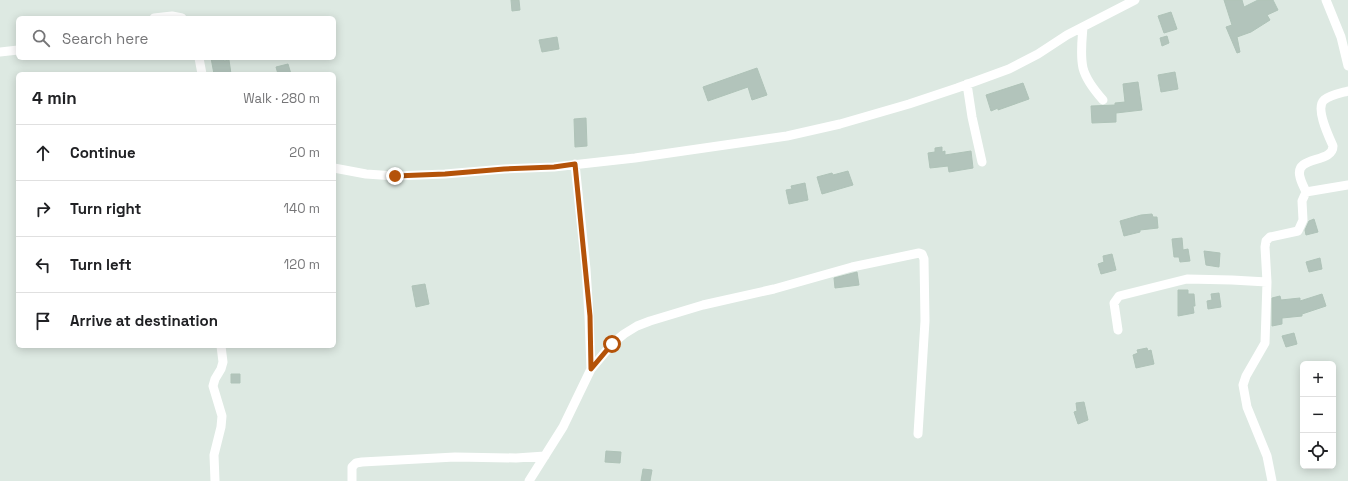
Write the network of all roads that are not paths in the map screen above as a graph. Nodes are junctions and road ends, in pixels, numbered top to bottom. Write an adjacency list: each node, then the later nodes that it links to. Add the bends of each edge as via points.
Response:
1 (1135, 0): 3 (street)
2 (1326, 0): 7 (street, via 1341,36)
3 (1083, 27): 9 (street, via 1009,69); 11 (street, via 1083,68 1092,87)
4 (16, 50): 5 (street)
5 (0, 52)
6 (199, 60): 8 (street)
7 (1348, 66)
8 (202, 72)
9 (967, 84): 12 (street); 13 (street, via 903,106 787,136)
10 (1348, 91): 16 (street, via 1333,95 1321,104 1321,113 1333,151 1304,164 1300,169 1299,176)
11 (1103, 100)
12 (982, 162)
13 (575, 164): 14 (street, via 402,175 366,174); 20 (street, via 588,292)
14 (336, 168)
15 (1348, 184): 16 (street)
16 (1306, 192): 17 (street, via 1302,201 1303,220 1298,231 1270,237 1266,241)
17 (1267, 282): 18 (street, via 1187,279 1119,296 1114,303); 26 (street, via 1266,343 1243,385 1247,407 1267,456)
18 (1118, 330)
19 (221, 348): 23 (street, via 221,369 213,386 222,416 214,456)
20 (591, 369): 21 (street, via 624,334 650,321 852,267 919,253 922,254 924,264 925,321); 22 (street, via 563,427)
21 (918, 434)
22 (545, 456): 24 (street, via 362,462 356,463 352,468); 25 (street)
23 (215, 481)
24 (352, 481)
25 (529, 481)
26 (1272, 481)

